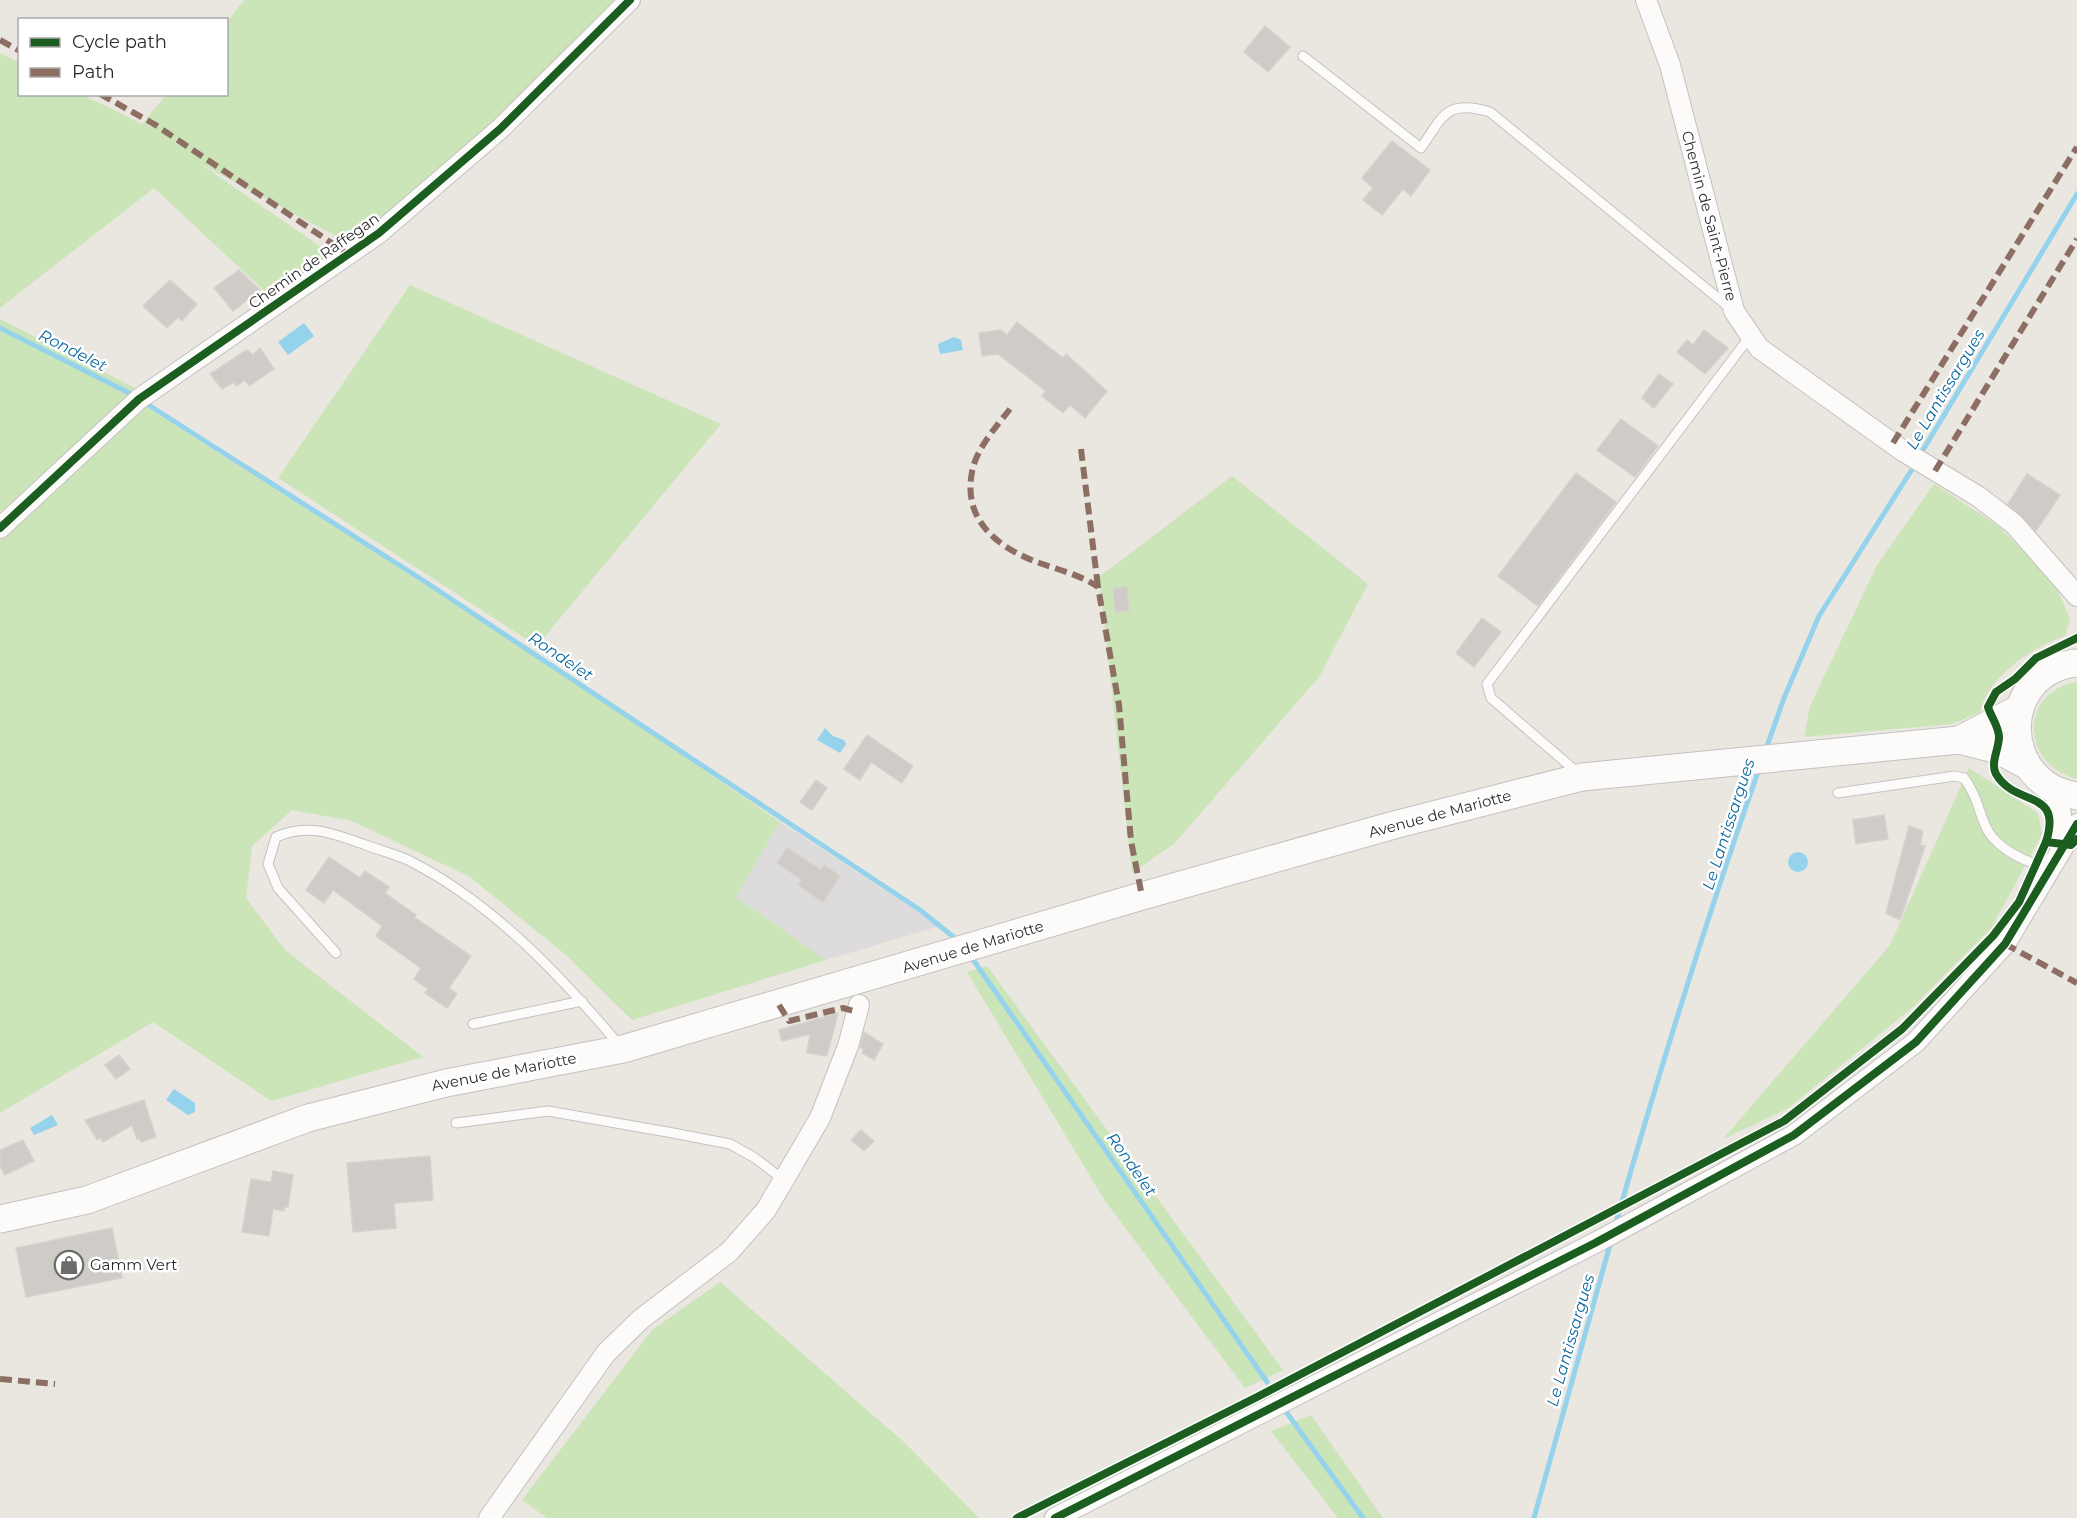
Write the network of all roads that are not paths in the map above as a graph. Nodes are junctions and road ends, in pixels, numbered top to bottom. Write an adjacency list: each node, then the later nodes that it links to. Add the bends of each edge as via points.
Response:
1 (630, 0): 6 (street, Chemin de Raffegan, via 500,129 379,233 139,399)
2 (1646, 0): 4 (street, Chemin de Saint-Pierre, via 1670,65)
3 (1303, 56): 4 (lane, via 1421,148 1446,112 1468,106 1490,112)
4 (1734, 311): 5 (street, Chemin de Saint-Pierre)
5 (1751, 335): 7 (street, Chemin de Saint-Pierre, via 1760,348 1903,451 1979,497 2014,524); 12 (lane, via 1487,684 1491,698)
6 (0, 528)
7 (2077, 596)
8 (2077, 663): 9 (main road, via 2059,667 2039,679)
9 (2020, 708): 10 (main road, Avenue de Mariotte); 11 (main road, via 2016,727)
10 (1959, 740): 11 (main road, Avenue de Mariotte, via 1998,750); 12 (main road, Avenue de Mariotte)
11 (2026, 765): 13 (main road, Avenue de Mariotte)
12 (1582, 777): 22 (main road, Avenue de Mariotte, via 1142,896)
13 (2065, 792): 16 (street)
14 (1838, 793): 17 (lane, via 1955,776 1964,778 1975,792 1991,837 2003,848)
15 (2077, 824): 16 (street)
16 (2062, 845): 17 (street)
17 (2050, 869): 27 (street, via 2005,944 1916,1042 1794,1135 1595,1243)
18 (336, 953): 19 (lane, via 278,888 268,864 276,837 293,830 318,830 409,860 455,888 521,939)
19 (582, 1001): 21 (lane); 22 (lane)
20 (859, 1005): 24 (street, via 820,1118)
21 (473, 1024)
22 (623, 1049): 25 (main road, Avenue de Mariotte, via 446,1083 308,1118 87,1200)
23 (456, 1123): 24 (lane, via 548,1111 673,1133 730,1144)
24 (785, 1181): 26 (street, via 729,1252 641,1319 606,1353)
25 (0, 1219)
26 (489, 1518)
27 (1055, 1518)

